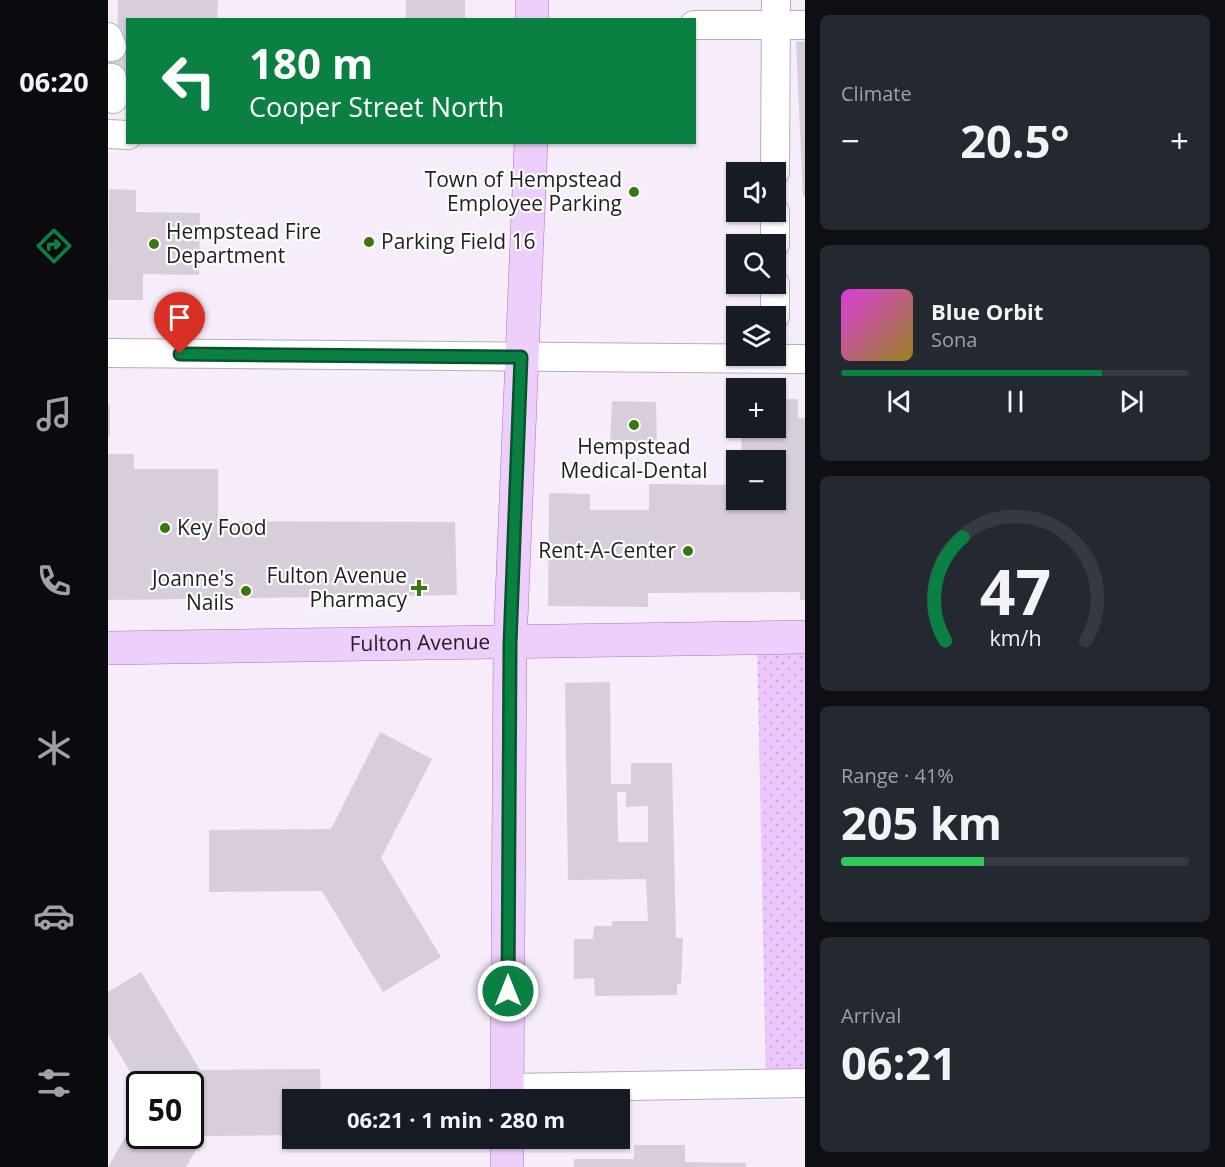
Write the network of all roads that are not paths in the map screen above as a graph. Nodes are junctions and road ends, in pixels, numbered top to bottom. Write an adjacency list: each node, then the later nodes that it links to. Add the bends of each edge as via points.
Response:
1 (532, 0): 3 (main road)
2 (776, 13): 4 (street); 5 (street); 9 (street)
3 (532, 18)
4 (696, 25)
5 (805, 25)
6 (108, 135): 7 (street)
7 (126, 135)
8 (531, 144): 11 (main road)
9 (775, 162)
10 (108, 353): 11 (street)
11 (521, 357): 12 (street); 16 (main road)
12 (726, 358)
13 (786, 358): 14 (street)
14 (805, 359)
15 (805, 637): 16 (main road, Fulton Avenue)
16 (510, 644): 17 (main road, Fulton Avenue); 19 (main road)
17 (108, 648)
18 (805, 1083): 20 (street)
19 (508, 1089)
20 (630, 1089)
21 (507, 1149): 22 (main road)
22 (507, 1167)

